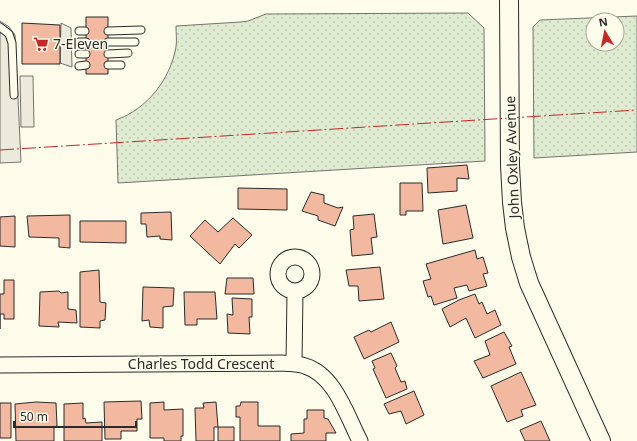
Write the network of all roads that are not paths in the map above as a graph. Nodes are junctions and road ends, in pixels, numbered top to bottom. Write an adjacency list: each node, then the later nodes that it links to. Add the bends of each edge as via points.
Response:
1 (509, 0): 16 (street, John Oxley Avenue, via 510,166 515,228 521,257 529,283)
2 (0, 27): 11 (lane, via 9,34 12,43)
3 (141, 30): 4 (lane)
4 (108, 31)
5 (108, 42): 6 (lane)
6 (134, 42)
7 (128, 53): 8 (lane)
8 (108, 54)
9 (108, 65): 10 (lane)
10 (121, 65)
11 (14, 95)
12 (295, 291): 13 (street)
13 (294, 364): 14 (street, Charles Todd Crescent); 15 (street, Charles Todd Crescent, via 316,370 332,385)
14 (0, 365)
15 (360, 441)
16 (601, 441)

